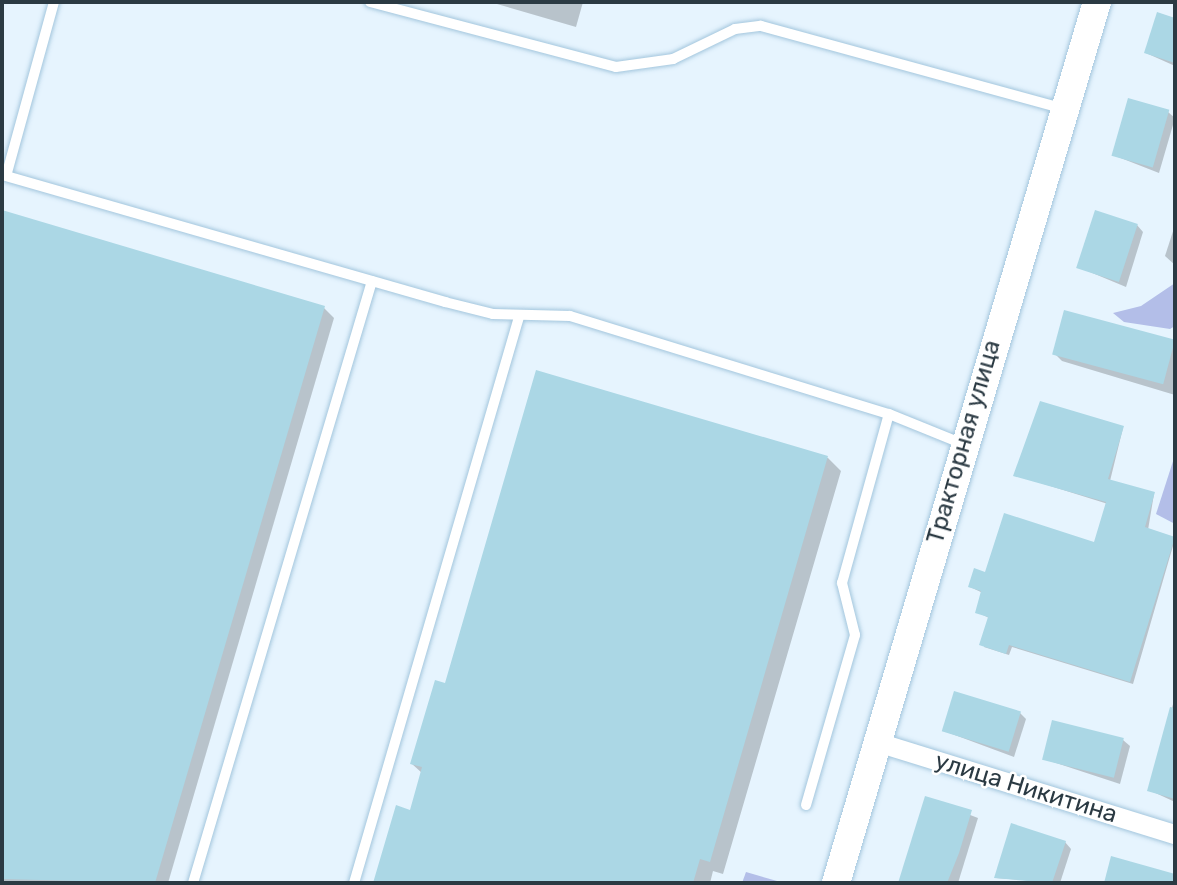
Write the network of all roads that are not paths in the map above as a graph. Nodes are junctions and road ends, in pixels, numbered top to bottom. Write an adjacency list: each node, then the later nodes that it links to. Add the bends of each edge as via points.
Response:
1 (54, 2): 5 (lane)
2 (370, 2): 4 (lane, via 616,66 673,59 734,29 761,26)
3 (1097, 2): 4 (main road, Тракторная улица)
4 (1064, 110): 9 (main road, Тракторная улица)
5 (4, 176): 6 (lane)
6 (372, 281): 7 (lane); 13 (lane)
7 (519, 317): 8 (lane, via 570,316); 14 (lane)
8 (889, 414): 9 (lane); 11 (lane, via 842,583 855,635)
9 (963, 444): 10 (main road, Тракторная улица)
10 (877, 742): 12 (street, улица Никитина); 15 (main road, Тракторная улица)
11 (806, 805)
12 (1175, 834)
13 (193, 883)
14 (354, 883)
15 (836, 883)

